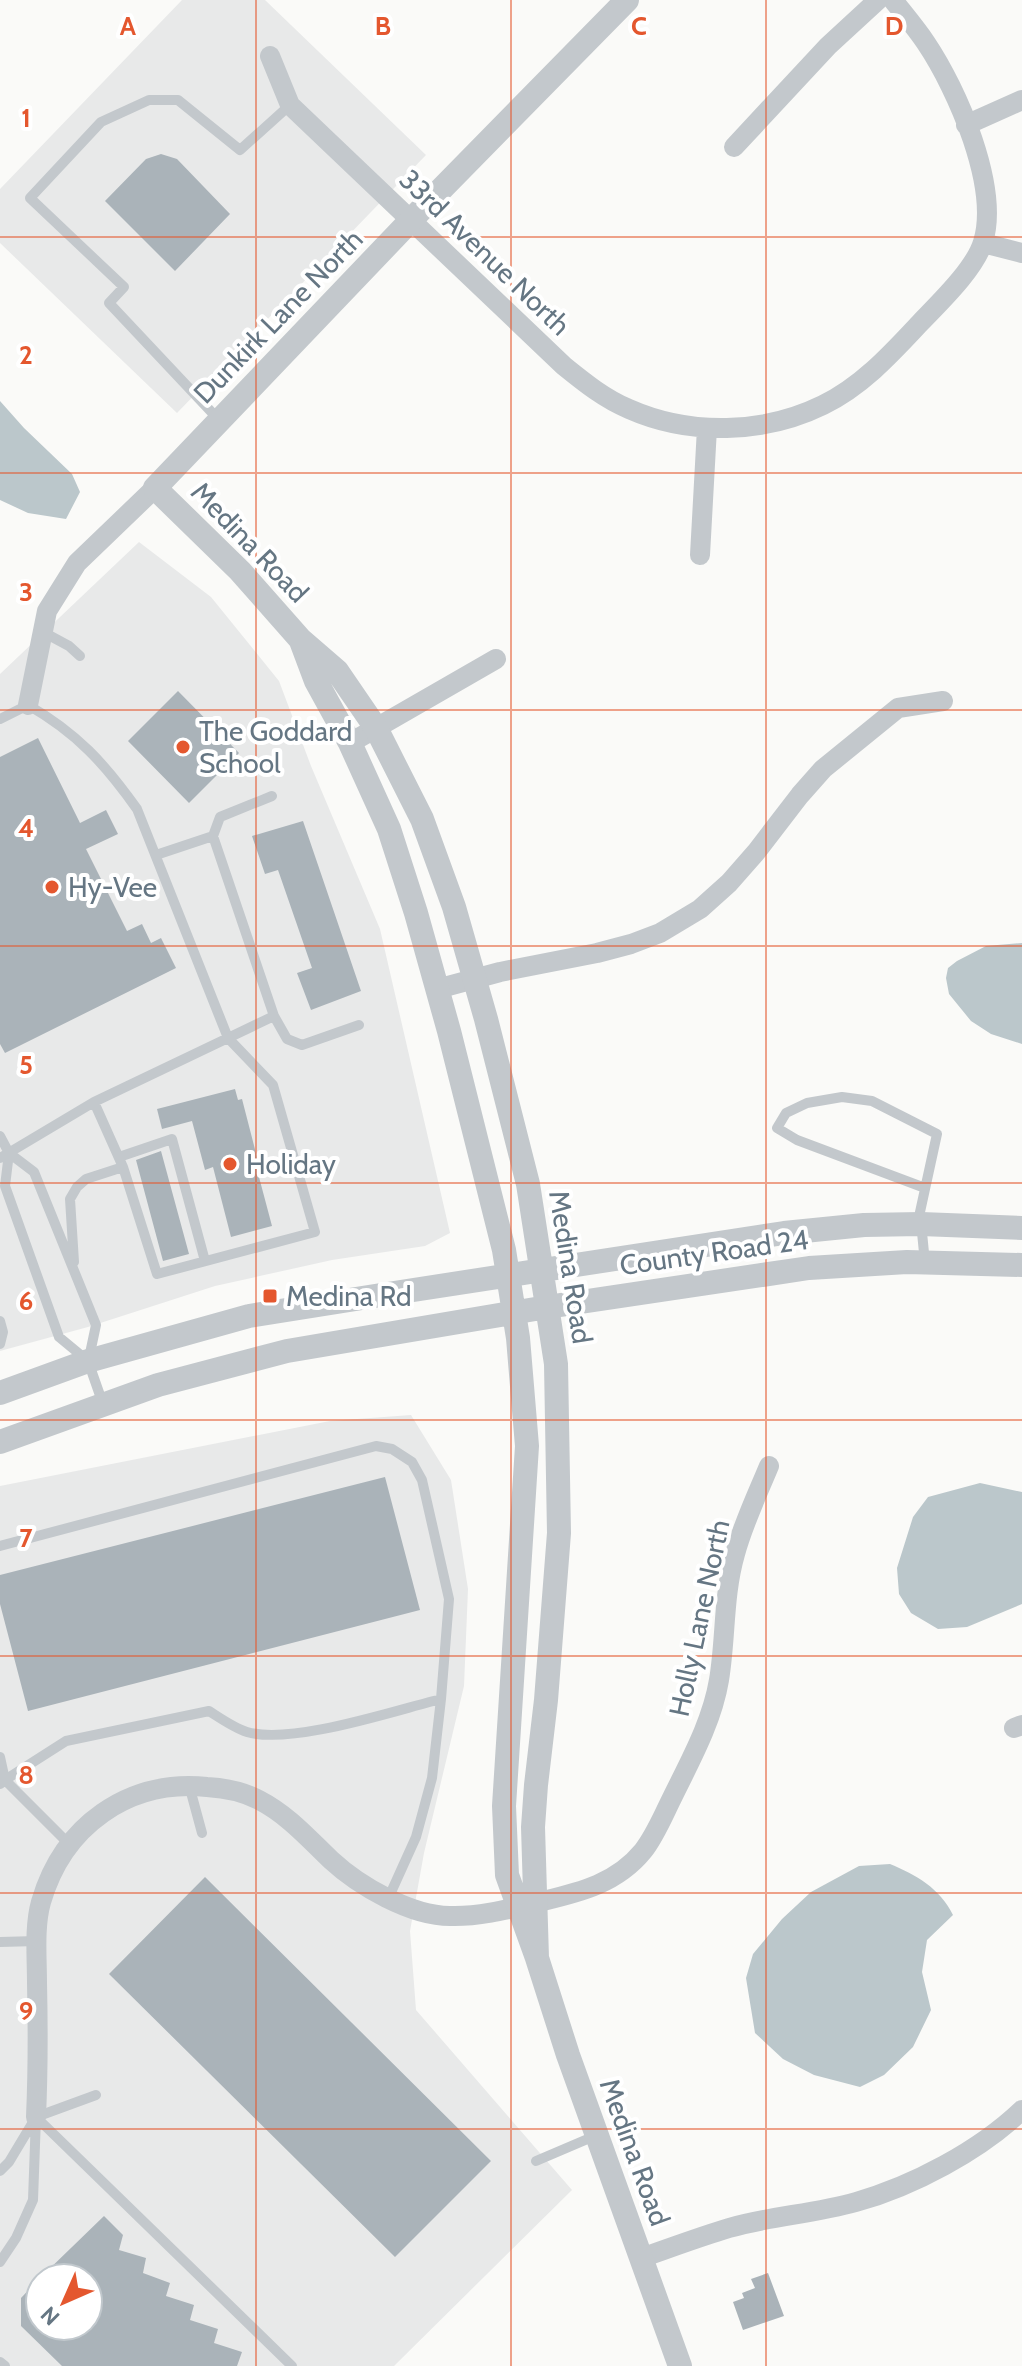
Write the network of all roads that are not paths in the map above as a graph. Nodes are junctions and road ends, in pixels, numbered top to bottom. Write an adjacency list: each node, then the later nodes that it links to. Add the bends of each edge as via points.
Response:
1 (627, 0): 9 (street, Dunkirk Lane North)
2 (878, 0): 8 (street)
3 (893, 0): 7 (street, via 927,43)
4 (270, 56): 6 (street, 33rd Avenue North)
5 (1022, 100): 7 (street)
6 (290, 105): 9 (street, 33rd Avenue North); 12 (lane, via 240,150 178,100 149,100 101,122 30,198 124,287 109,303)
7 (966, 125): 10 (street, via 985,181)
8 (734, 147)
9 (412, 219): 12 (street, Dunkirk Lane North); 13 (street, 33rd Avenue North, via 595,391 630,410)
10 (983, 243): 11 (street); 13 (street, 33rd Avenue North, via 951,290 888,358 857,383 824,405 786,419)
11 (1022, 253)
12 (219, 420): 14 (street, Dunkirk Lane North)
13 (707, 428): 15 (street)
14 (155, 488): 16 (street, Dunkirk Lane North, via 77,563 47,611); 17 (street, Medina Road)
15 (700, 555)
16 (43, 632): 18 (lane); 21 (street, Dunkirk Lane North)
17 (300, 639): 23 (street, Medina Road, via 337,671); 24 (street, Medina Road)
18 (80, 656)
19 (496, 659): 23 (street)
20 (943, 701): 28 (street, via 898,708 823,769 729,883 700,909 660,933 597,953)
21 (28, 705): 22 (lane); 27 (lane, via 67,729 102,762 137,809)
22 (0, 719)
23 (376, 728): 24 (street); 28 (street, Medina Road, via 422,819)
24 (350, 743): 29 (street, Medina Road, via 389,829)
25 (272, 796): 26 (lane, via 220,817)
26 (213, 836): 27 (lane); 30 (lane)
27 (156, 855): 32 (lane)
28 (475, 979): 29 (street); 43 (street, Medina Road, via 528,1184)
29 (437, 989): 45 (street, Medina Road)
30 (274, 1016): 31 (lane, via 287,1039 302,1045); 32 (lane)
31 (359, 1025)
32 (228, 1038): 33 (lane); 40 (lane, via 273,1085 315,1232)
33 (94, 1102): 35 (lane); 36 (lane)
34 (0, 1136): 35 (lane)
35 (4, 1156): 44 (lane, via 34,1172); 50 (lane, via 5,1186 59,1337)
36 (121, 1162): 40 (lane, via 157,1274); 40 (lane, via 172,1139); 44 (lane, via 86,1179 70,1199)
37 (925, 1188): 37 (lane, via 937,1134 872,1101 842,1097 807,1103 786,1113 777,1128); 38 (lane)
38 (921, 1224): 39 (street, County Road 24); 41 (lane); 43 (street, County Road 24, via 784,1233)
39 (1022, 1228)
40 (205, 1261)
41 (925, 1263): 42 (street, County Road 24); 46 (street, County Road 24, via 809,1268)
42 (1022, 1265)
43 (541, 1270): 45 (street, County Road 24); 46 (street, Medina Road)
44 (75, 1272): 50 (lane, via 96,1325)
45 (507, 1276): 47 (street, Medina Road); 50 (street, County Road 24, via 249,1316)
46 (547, 1307): 47 (street, County Road 24); 63 (street, Medina Road, via 556,1364 559,1533)
47 (514, 1314): 52 (street, County Road 24, via 287,1351); 63 (street, Medina Road, via 527,1446 504,1806 507,1875)
48 (0, 1321): 49 (lane)
49 (0, 1344)
50 (88, 1361): 51 (street, County Road 24); 52 (lane)
51 (0, 1393)
52 (103, 1404): 53 (street, County Road 24)
53 (3, 1442)
54 (769, 1466): 63 (street, Holly Lane North, via 735,1554 709,1719 657,1830 621,1873 595,1887)
55 (0, 1546): 56 (lane, via 376,1446 392,1449 412,1462 422,1480 449,1599)
56 (441, 1699): 58 (lane, via 274,1736 244,1732 209,1711 66,1741); 62 (lane, via 432,1778 416,1837)
57 (0, 1757): 58 (lane)
58 (2, 1782): 61 (lane)
59 (189, 1785): 60 (lane); 61 (street, Holly Lane North, via 122,1800); 62 (street, Holly Lane North, via 257,1799 286,1816 333,1862)
60 (202, 1833)
61 (69, 1844): 64 (street, Holly Lane North, via 40,1906)
62 (388, 1899): 63 (street, Holly Lane North, via 447,1917)
63 (526, 1905): 69 (street, Medina Road, via 537,1958)
64 (37, 1941): 65 (lane); 68 (street, Holly Lane North)
65 (0, 1942)
66 (96, 2095): 68 (lane)
67 (1022, 2110): 72 (street, via 959,2157 910,2182 857,2202 731,2227)
68 (36, 2117): 71 (lane); 73 (lane, via 33,2200); 76 (lane)
69 (597, 2135): 70 (lane); 72 (street, Medina Road)
70 (536, 2161)
71 (0, 2171)
72 (641, 2258): 77 (street, Medina Road)
73 (0, 2262)
74 (0, 2362): 75 (lane)
75 (5, 2366)
76 (292, 2366)
77 (680, 2366)

